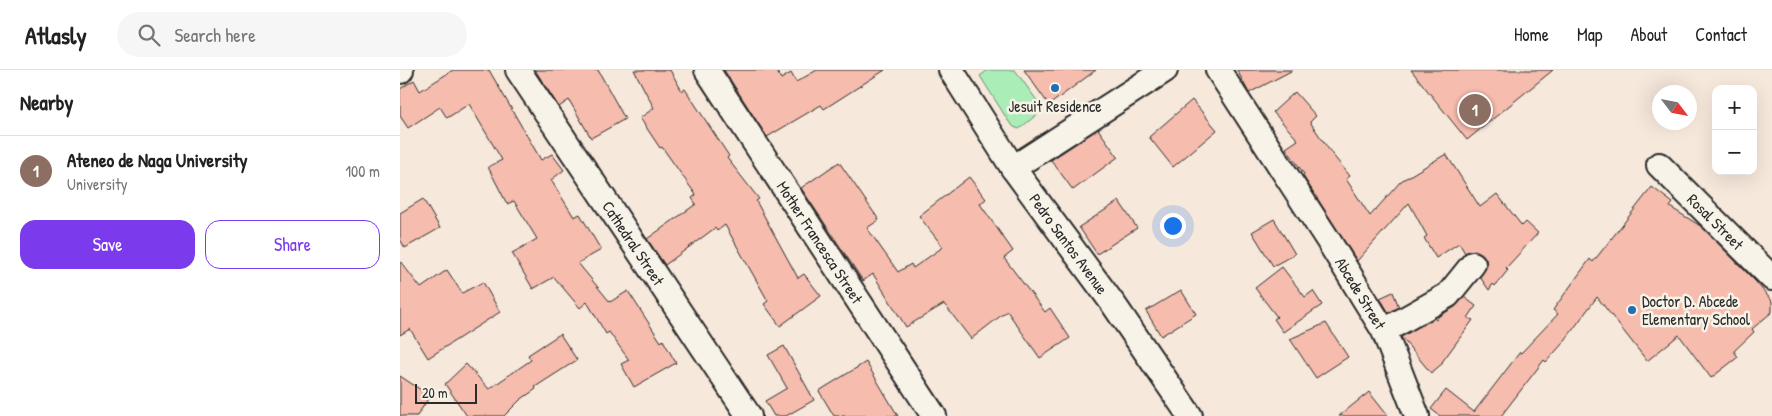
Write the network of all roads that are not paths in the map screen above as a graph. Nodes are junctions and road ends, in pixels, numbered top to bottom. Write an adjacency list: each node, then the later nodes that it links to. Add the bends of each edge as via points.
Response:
1 (518, 70): 11 (street, Cathedral Street)
2 (707, 70): 12 (street, Mother Francesca Street)
3 (951, 70): 7 (street, Pedro Santos Avenue)
4 (1165, 70): 7 (street)
5 (1218, 70): 10 (street, Abcede Street)
6 (1659, 166): 9 (street, Rosal Street)
7 (1013, 168): 13 (street, Pedro Santos Avenue, via 1114,305)
8 (1473, 264): 10 (street, via 1448,295)
9 (1772, 278)
10 (1384, 331): 14 (street, Abcede Street)
11 (748, 416)
12 (934, 416)
13 (1190, 416)
14 (1417, 416)

